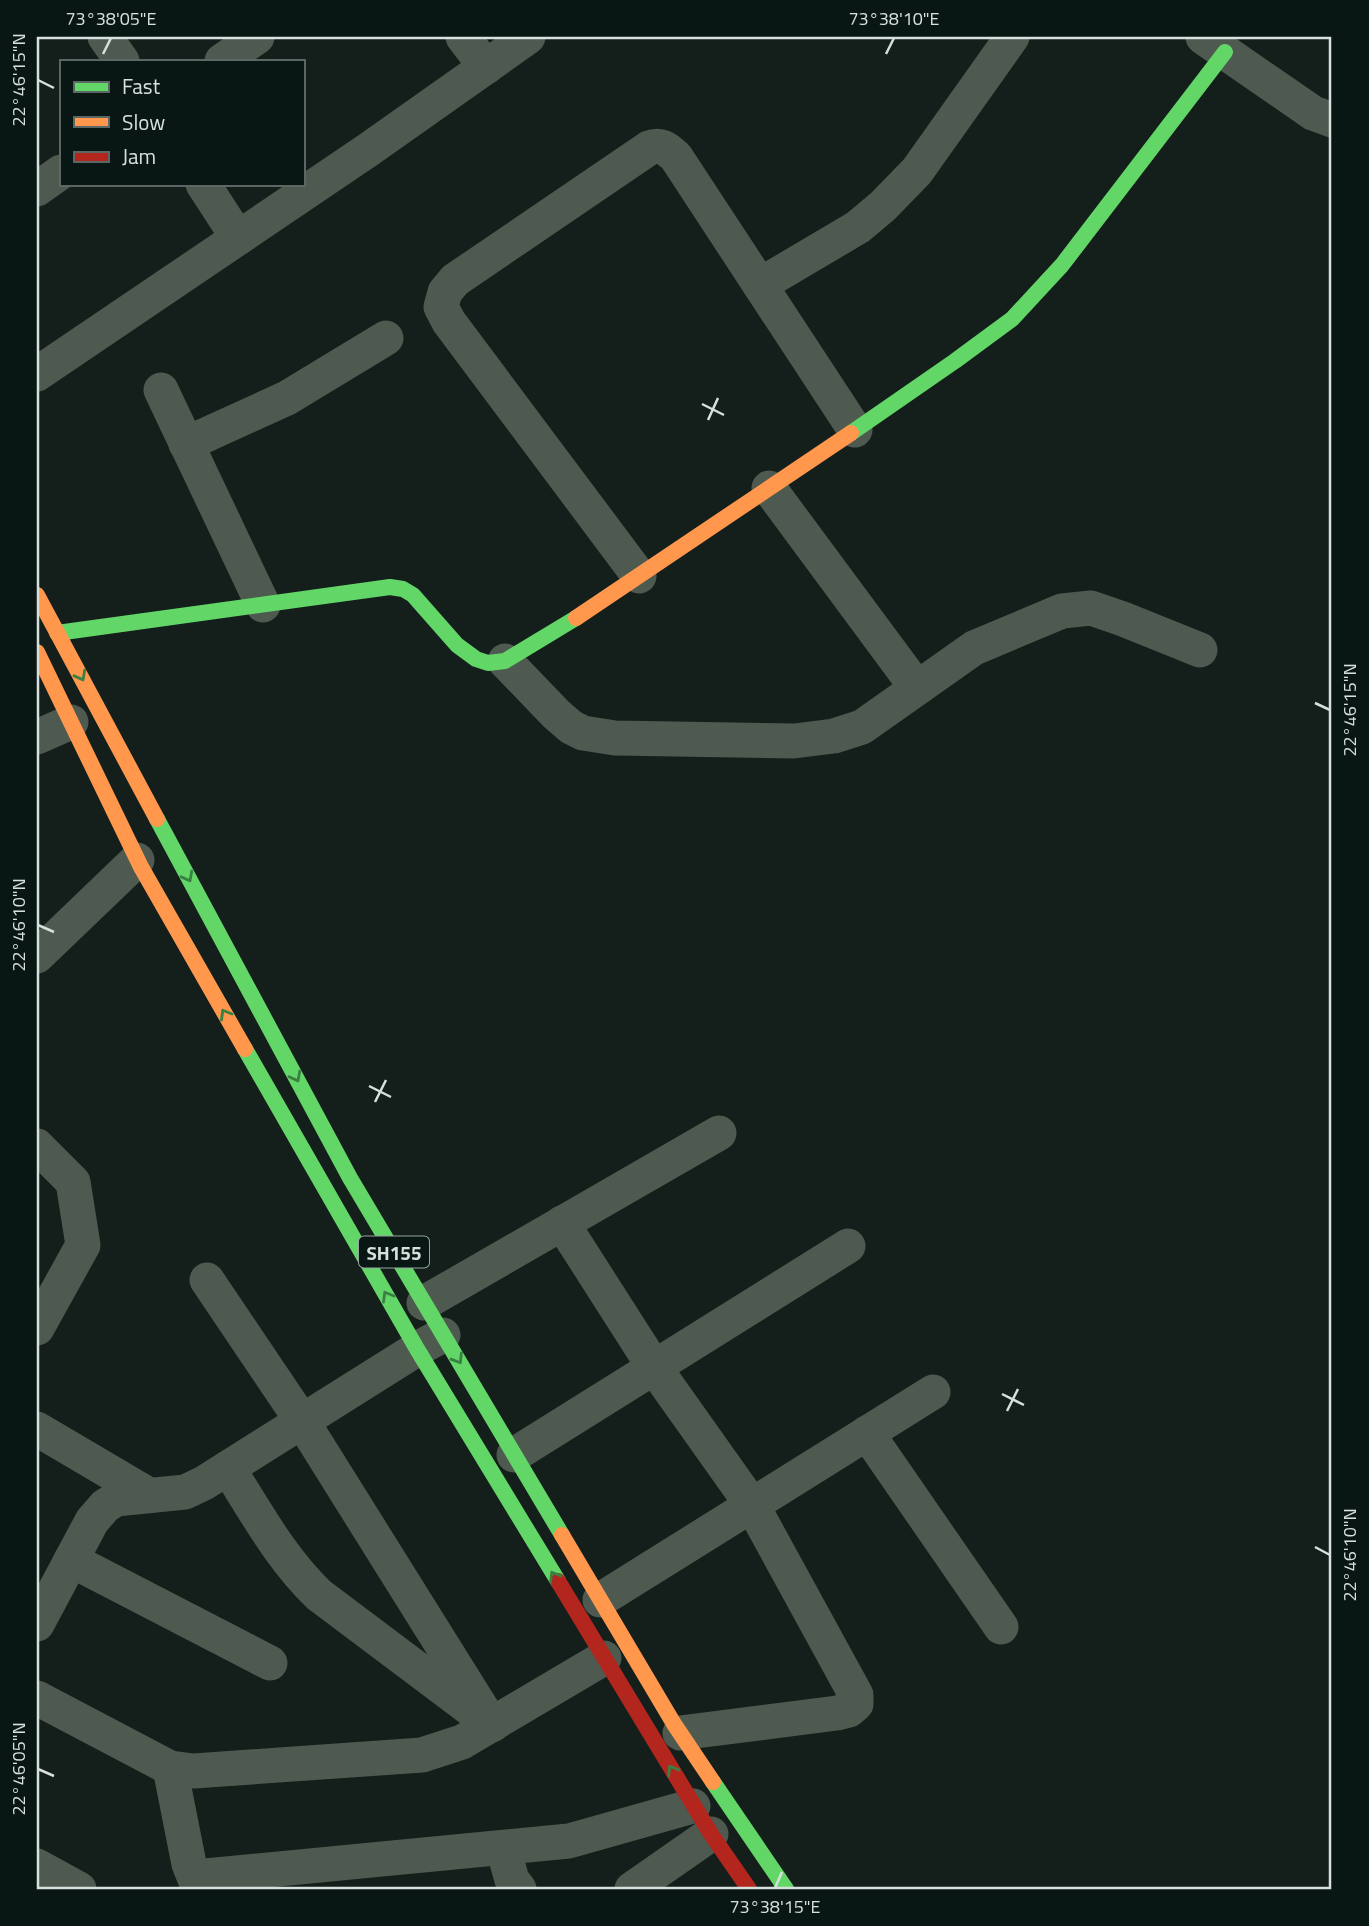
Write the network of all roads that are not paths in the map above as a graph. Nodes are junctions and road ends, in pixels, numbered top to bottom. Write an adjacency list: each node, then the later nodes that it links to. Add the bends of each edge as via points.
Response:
1 (105, 37): 7 (street)
2 (257, 37): 8 (street)
3 (463, 37): 9 (street)
4 (528, 37): 9 (street)
5 (1012, 37): 15 (street, via 917,170 883,206 858,227)
6 (1214, 44): 10 (street); 19 (main road, via 1062,265 1012,319)
7 (121, 60)
8 (223, 60)
9 (486, 67): 14 (street)
10 (1332, 121)
11 (60, 173): 13 (street)
12 (204, 186): 14 (street)
13 (37, 189)
14 (238, 238): 17 (street)
15 (760, 285): 19 (street); 22 (street, via 676,157 665,147 655,146 455,280 445,292 441,307 449,323)
16 (386, 338): 20 (street, via 287,398)
17 (37, 374)
18 (161, 390): 20 (street)
19 (855, 430): 21 (main road)
20 (186, 444): 24 (street)
21 (769, 488): 22 (main road); 29 (street)
22 (639, 576): 28 (main road)
23 (37, 595): 25 (main road, SH155)
24 (263, 605): 25 (main road); 28 (main road, via 403,589 476,659)
25 (57, 633): 39 (main road, SH155, one-way to 39, via 350,1178)
26 (1200, 650): 29 (street, via 1091,608 1062,611 974,648)
27 (37, 652): 30 (main road, SH155)
28 (505, 661): 29 (street, via 571,727 615,738 794,741 834,736 862,727)
29 (917, 688)
30 (71, 722): 31 (street); 32 (main road, SH155)
31 (37, 737)
32 (137, 860): 33 (street); 41 (main road, SH155, one-way to 32)
33 (40, 958)
34 (719, 1133): 36 (street)
35 (37, 1146): 40 (street, via 73,1182 83,1245)
36 (562, 1223): 39 (street); 42 (street)
37 (848, 1246): 42 (street)
38 (206, 1280): 44 (street)
39 (424, 1303): 41 (main road, SH155)
40 (37, 1328)
41 (430, 1342): 44 (street); 47 (main road, SH155, one-way to 47); 55 (main road, SH155, one-way to 41)
42 (654, 1367): 47 (street); 50 (street)
43 (933, 1392): 46 (street)
44 (302, 1421): 48 (street); 58 (street)
45 (37, 1429): 49 (street)
46 (867, 1433): 50 (street); 54 (street)
47 (514, 1455): 52 (main road, SH155)
48 (228, 1468): 49 (street, via 185,1492); 58 (street, via 303,1580)
49 (149, 1495): 51 (street, via 116,1499 105,1506)
50 (752, 1505): 52 (street); 59 (street, via 856,1695 856,1704 837,1713)
51 (71, 1560): 53 (street); 56 (street)
52 (600, 1600): 59 (main road, SH155)
53 (37, 1624)
54 (1001, 1627)
55 (604, 1658): 58 (street); 61 (main road, SH155, one-way to 55)
56 (270, 1663)
57 (37, 1698): 60 (street)
58 (492, 1725): 60 (street, via 462,1742 422,1755 194,1771)
59 (680, 1732): 69 (main road, SH155)
60 (170, 1768): 64 (street)
61 (702, 1820): 62 (street); 67 (street); 68 (main road, SH155)
62 (503, 1847): 64 (street); 66 (street)
63 (37, 1866): 65 (street)
64 (197, 1883)
65 (79, 1889)
66 (519, 1889)
67 (632, 1889)
68 (749, 1889)
69 (786, 1889)

